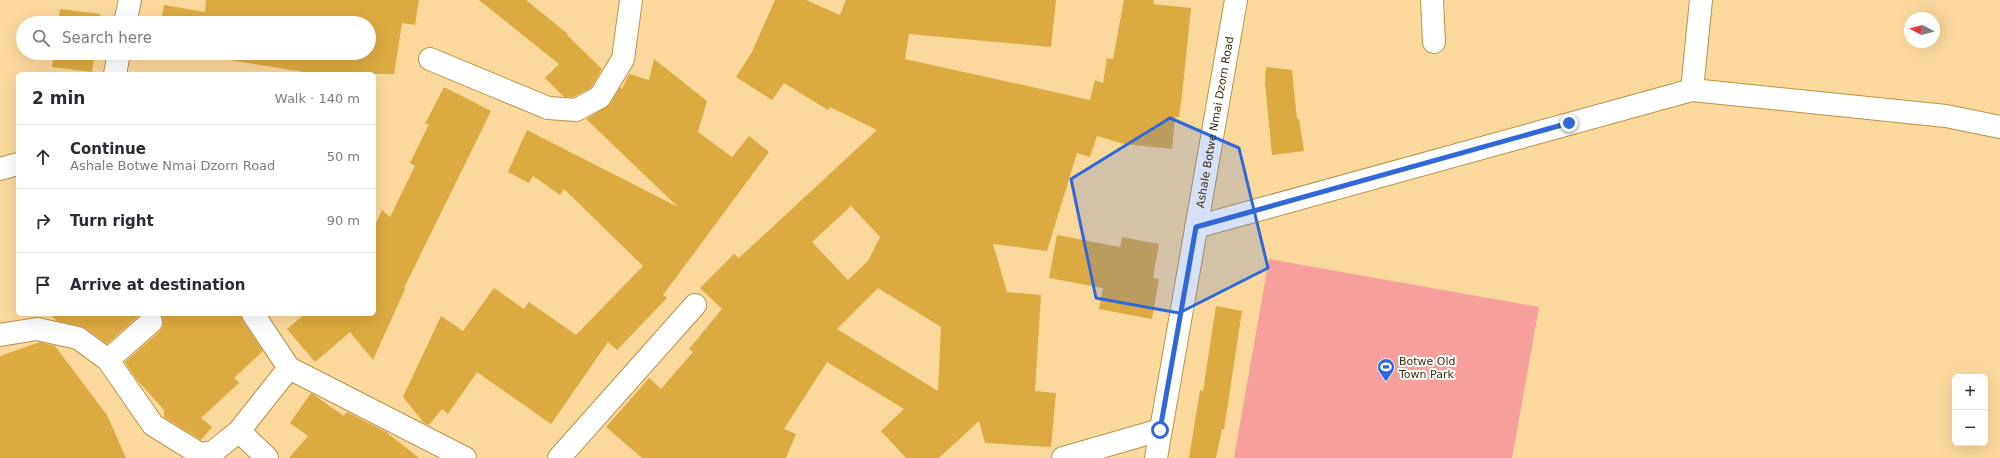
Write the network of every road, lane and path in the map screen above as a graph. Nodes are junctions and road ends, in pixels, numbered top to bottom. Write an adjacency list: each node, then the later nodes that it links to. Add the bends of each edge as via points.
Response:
1 (130, 0): 6 (street)
2 (631, 0): 8 (street, via 624,59 600,98 576,110 548,108)
3 (1236, 0): 15 (street, Ashale Botwe Nmai Dzorn Road)
4 (1432, 0): 7 (street)
5 (1701, 0): 11 (street)
6 (127, 16)
7 (1434, 42)
8 (430, 59)
9 (118, 60): 10 (street)
10 (115, 72)
11 (1692, 90): 12 (street, via 1946,116); 15 (street)
12 (2000, 127)
13 (16, 165): 14 (street)
14 (0, 169)
15 (1196, 227): 22 (street, Ashale Botwe Nmai Dzorn Road)
16 (695, 305): 26 (street)
17 (254, 316): 21 (street)
18 (151, 322): 20 (street)
19 (0, 335): 20 (street, via 37,329 78,338)
20 (108, 360): 23 (street, via 153,425 200,454 213,452)
21 (289, 368): 23 (street); 25 (street)
22 (1160, 430): 27 (street); 28 (street, Ashale Botwe Nmai Dzorn Road)
23 (239, 431): 24 (street)
24 (267, 458)
25 (465, 458)
26 (559, 458)
27 (1063, 458)
28 (1156, 458)

